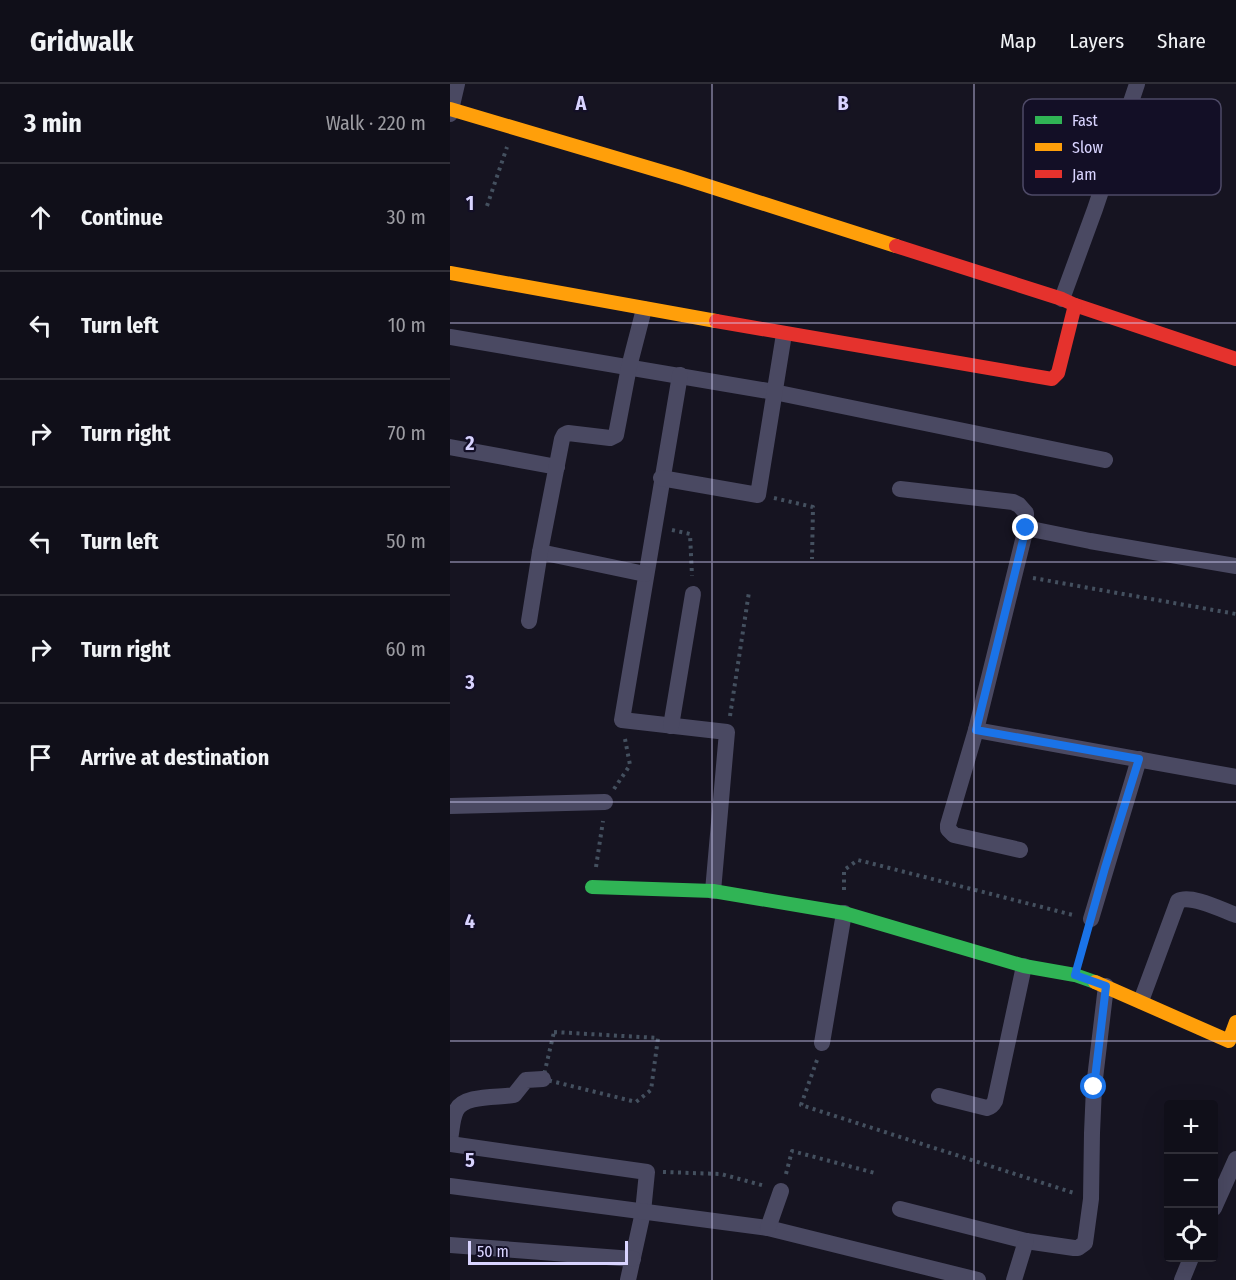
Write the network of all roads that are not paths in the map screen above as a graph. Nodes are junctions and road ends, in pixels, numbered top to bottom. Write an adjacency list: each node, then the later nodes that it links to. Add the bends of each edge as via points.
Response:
1 (457, 84): 4 (street)
2 (1137, 84): 3 (street)
3 (1132, 99)
4 (450, 111): 7 (street, via 513,126)
5 (1099, 195): 7 (street)
6 (450, 273): 8 (street)
7 (1069, 302): 9 (street, via 1058,373 1052,379); 11 (street)
8 (644, 309): 9 (street); 12 (street)
9 (784, 334): 14 (street)
10 (450, 337): 12 (street)
11 (1236, 359)
12 (629, 367): 13 (street); 17 (street, via 616,435 564,435)
13 (680, 375): 14 (street); 18 (street)
14 (774, 392): 16 (street); 18 (street, via 758,495)
15 (450, 447): 17 (street)
16 (1105, 460)
17 (557, 467): 21 (street)
18 (661, 478): 23 (street)
19 (900, 489): 20 (street, via 1013,502 1026,513)
20 (1026, 528): 22 (street); 27 (street)
21 (540, 552): 23 (street); 25 (street)
22 (1236, 566)
23 (645, 574): 26 (street, via 622,720)
24 (693, 594): 26 (street)
25 (529, 621)
26 (671, 726): 34 (street, via 727,732)
27 (976, 730): 28 (street); 32 (street, via 948,829 954,835)
28 (1139, 759): 29 (street); 37 (street)
29 (1236, 777)
30 (606, 802): 31 (street)
31 (450, 806)
32 (1020, 850)
33 (592, 887): 34 (street)
34 (713, 891): 35 (street)
35 (844, 913): 38 (street); 42 (street)
36 (1236, 915): 40 (street, via 1192,899 1178,901)
37 (1091, 919)
38 (1024, 966): 39 (street, via 1075,975); 45 (street, via 993,1105 987,1108)
39 (1106, 986): 40 (street); 55 (street, via 1094,1087 1091,1199 1085,1243 1074,1248)
40 (1141, 1001): 43 (street)
41 (1236, 1022): 43 (street)
42 (822, 1043)
43 (1233, 1043)
44 (543, 1079): 46 (street, via 526,1080 514,1095 468,1100)
45 (939, 1096)
46 (453, 1110): 47 (street)
47 (450, 1141): 53 (street, via 647,1172)
48 (1236, 1159): 51 (street)
49 (450, 1186): 53 (street)
50 (781, 1191): 54 (street)
51 (1218, 1199)
52 (900, 1209): 55 (street)
53 (644, 1212): 54 (street); 57 (street)
54 (768, 1228): 60 (street)
55 (1026, 1241): 61 (street)
56 (450, 1245): 57 (street)
57 (633, 1259): 59 (street)
58 (1189, 1262): 62 (street)
59 (628, 1280)
60 (978, 1280)
61 (1014, 1280)
62 (1182, 1280)

